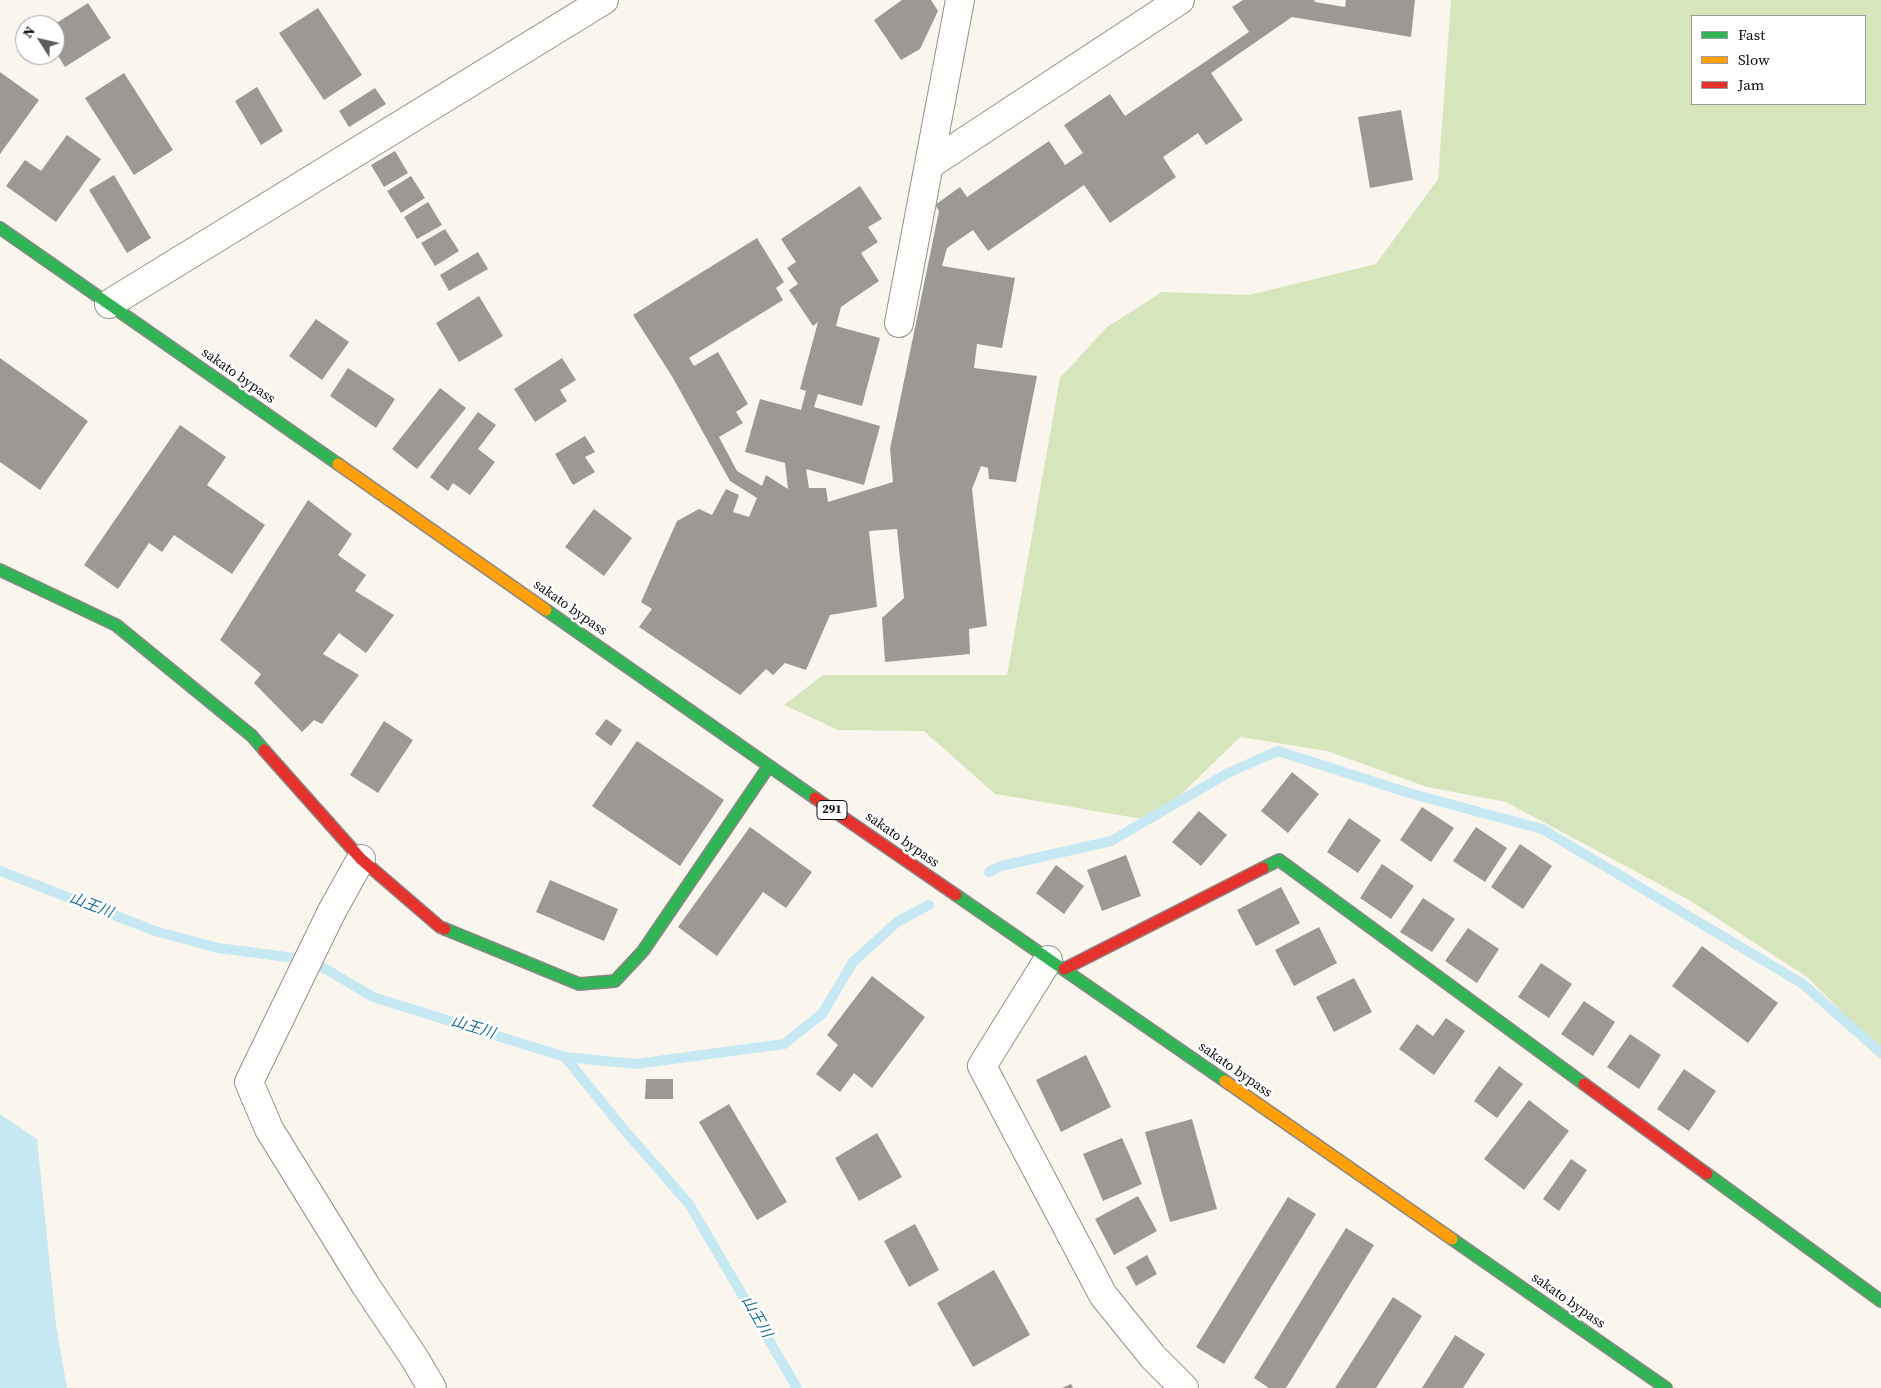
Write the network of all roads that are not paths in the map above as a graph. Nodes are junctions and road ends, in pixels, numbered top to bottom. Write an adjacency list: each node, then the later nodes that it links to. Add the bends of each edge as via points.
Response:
1 (604, 0): 6 (street)
2 (960, 0): 4 (street)
3 (1180, 0): 4 (street)
4 (929, 165): 7 (street)
5 (0, 228): 6 (main road, sakato bypass / 291)
6 (109, 304): 9 (main road, sakato bypass / 291)
7 (899, 323)
8 (0, 570): 10 (main road, via 116,625 252,736)
9 (768, 766): 10 (main road, via 643,951 615,982 579,984 440,928); 11 (main road, sakato bypass / 291)
10 (361, 859): 13 (street, via 332,911 249,1082 269,1129)
11 (1056, 964): 12 (main road, via 1279,860); 14 (street, via 982,1066 1103,1295 1153,1357); 15 (main road, sakato bypass / 291)
12 (1881, 1301)
13 (432, 1388)
14 (1184, 1388)
15 (1666, 1388)

